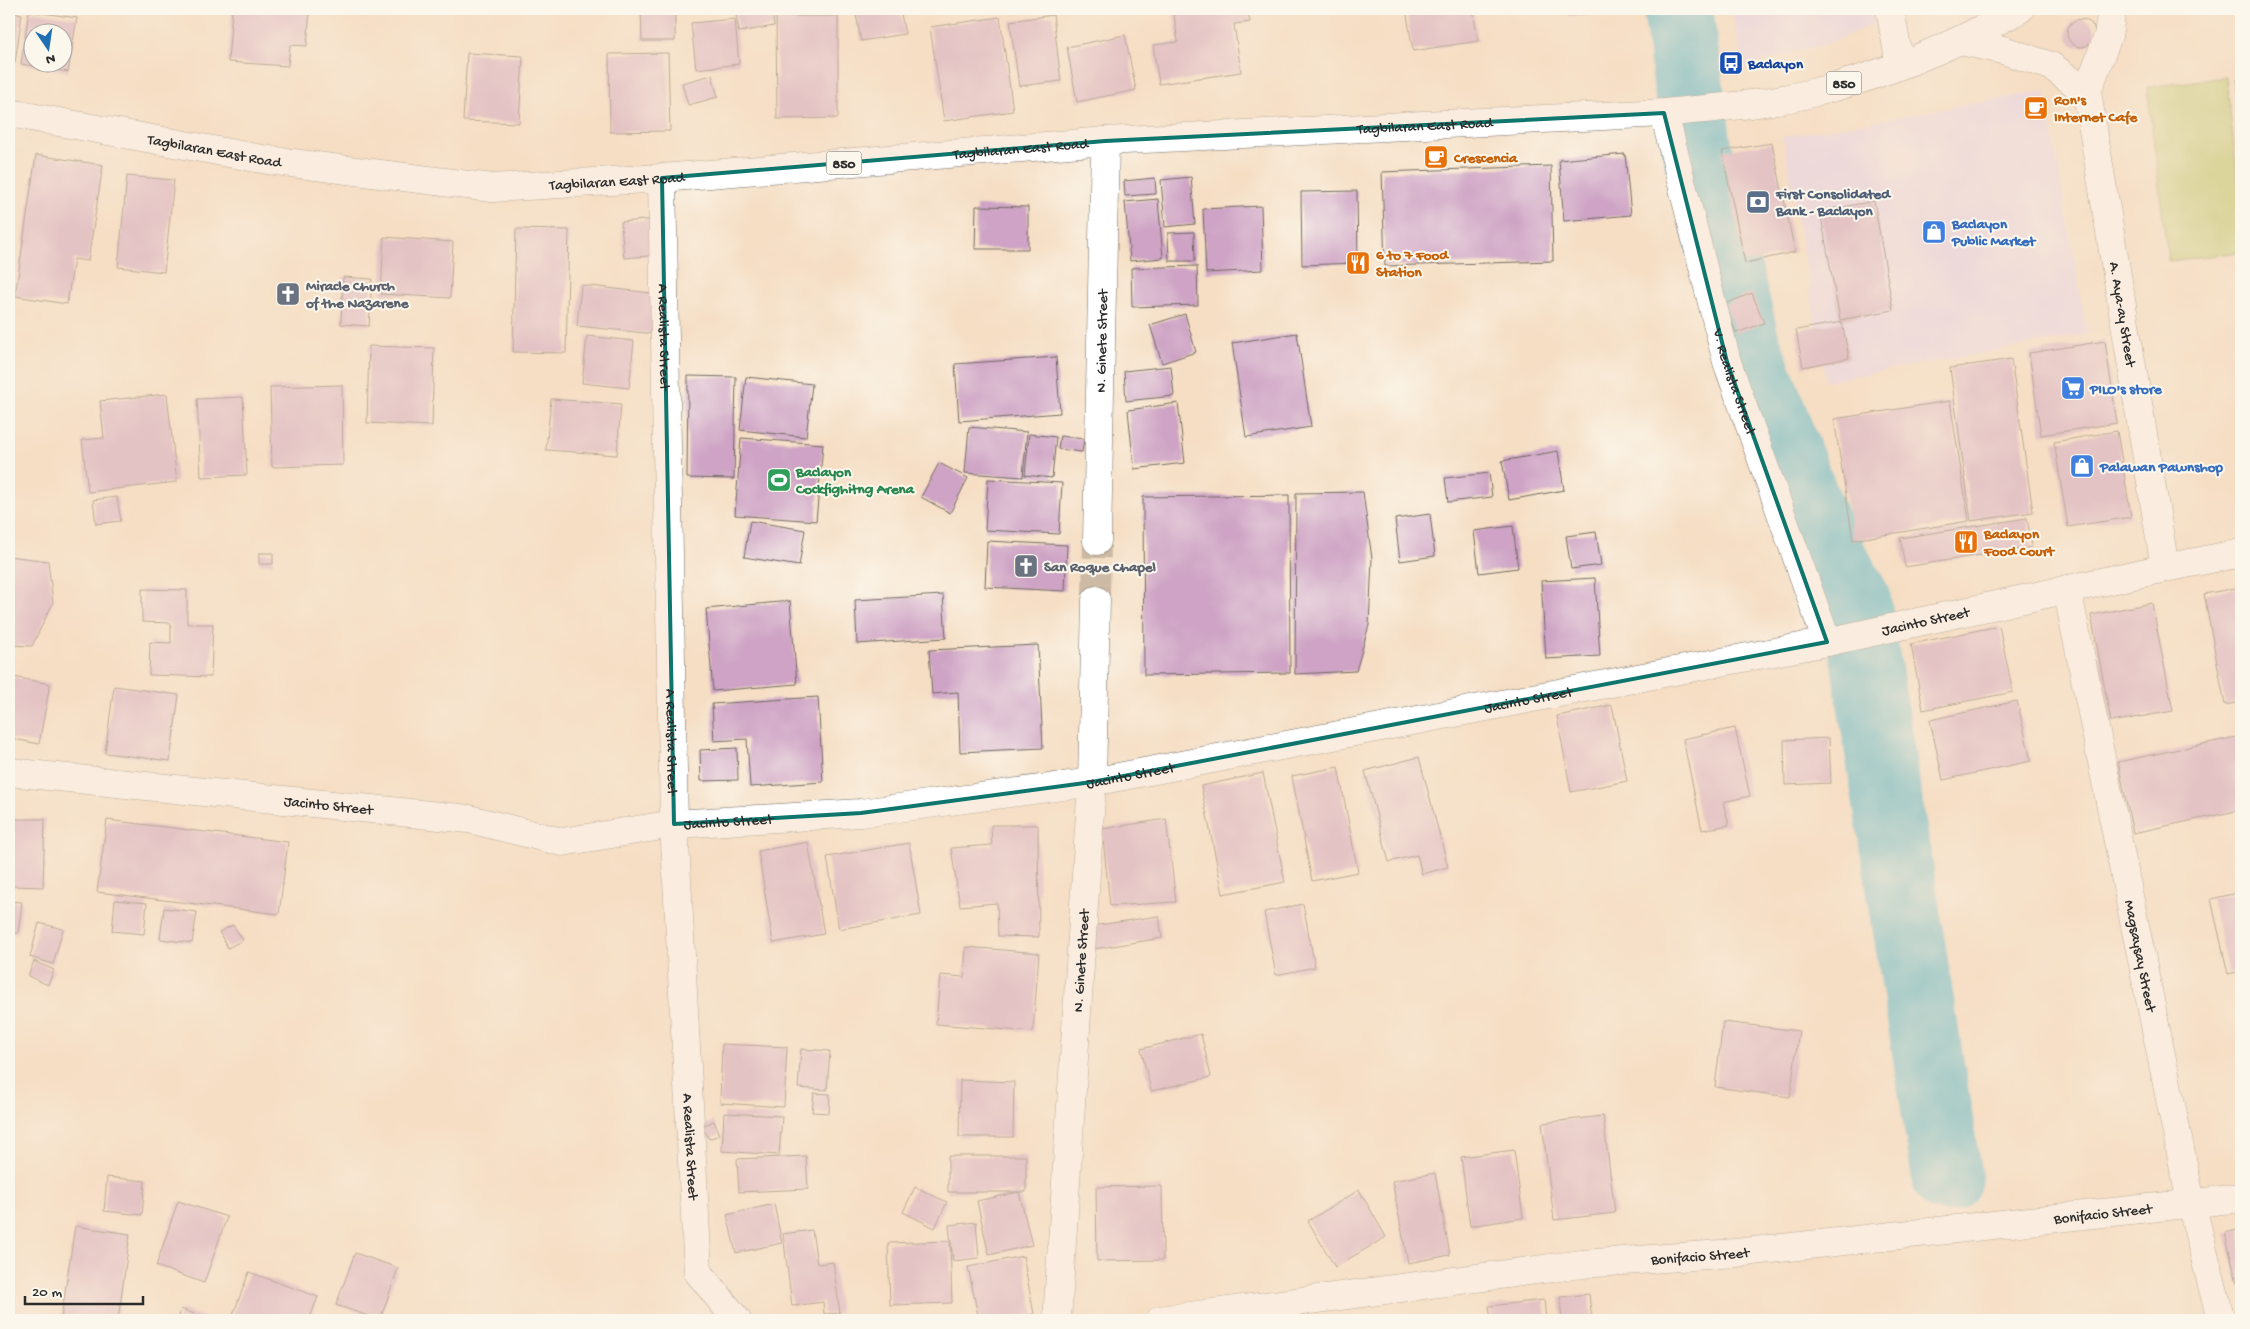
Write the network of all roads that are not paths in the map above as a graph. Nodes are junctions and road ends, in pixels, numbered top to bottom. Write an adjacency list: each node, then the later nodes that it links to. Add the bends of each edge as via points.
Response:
1 (1890, 9): 6 (street)
2 (2020, 9): 4 (street, Tagbilaran East Road / 850)
3 (2112, 9): 7 (street, A. Aya-ay Street, via 2108,36)
4 (1991, 17): 5 (street, Tagbilaran East Road / 850)
5 (1961, 41): 6 (street, Tagbilaran East Road / 850); 7 (street, via 2003,50 2051,66)
6 (1900, 65): 8 (street, Tagbilaran East Road / 850, via 1807,94)
7 (2087, 92): 14 (street, A. Aya-ay Street)
8 (1674, 112): 10 (street, Tagbilaran East Road / 850); 17 (street, V. Realista Street, via 1728,362)
9 (9, 113): 11 (street, Tagbilaran East Road / 850, via 268,160 492,188)
10 (1105, 141): 11 (street, Tagbilaran East Road / 850); 12 (street, N. Ginete Street)
11 (662, 178): 20 (street, A Realista Street)
12 (1097, 541)
13 (2241, 553): 14 (street, Jacinto Street)
14 (2165, 568): 15 (street, Jacinto Street)
15 (2067, 589): 17 (street, Jacinto Street); 22 (street, Magsaysay Street)
16 (1096, 600): 19 (street, N. Ginete Street)
17 (1838, 640): 19 (street, Jacinto Street)
18 (9, 772): 20 (street, Jacinto Street, via 469,819 562,842)
19 (1092, 782): 20 (street, Jacinto Street, via 862,813); 24 (street, N. Ginete Street)
20 (674, 824): 23 (street, A Realista Street, via 698,1272)
21 (2241, 1198): 22 (street, Bonifacio Street)
22 (2191, 1203): 25 (street, Bonifacio Street, via 1735,1253 1582,1264); 26 (street, Magsaysay Street)
23 (737, 1320)
24 (1057, 1320)
25 (1160, 1320)
26 (2221, 1320)

